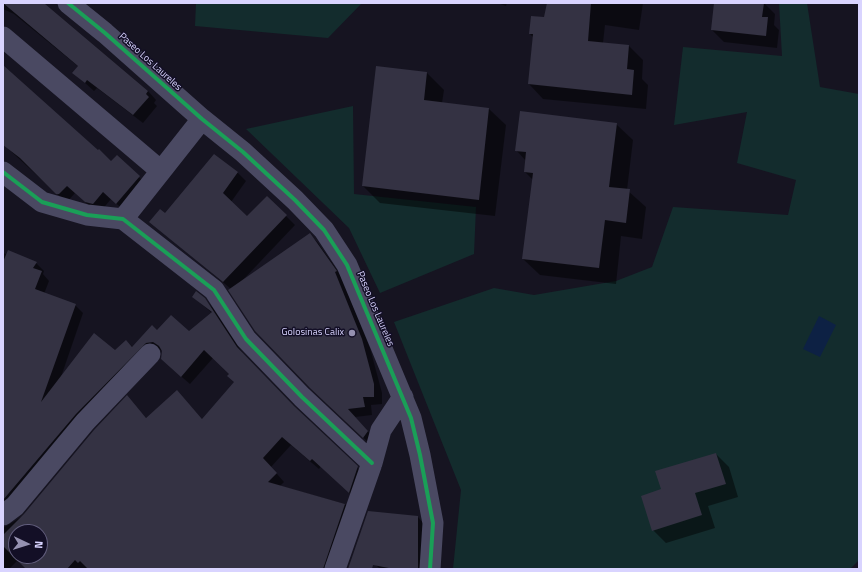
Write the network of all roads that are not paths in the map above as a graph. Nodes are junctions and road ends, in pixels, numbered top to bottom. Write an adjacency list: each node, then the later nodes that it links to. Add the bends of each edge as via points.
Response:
1 (68, 3): 3 (street, Paseo Los Laureles)
2 (3, 37): 4 (street)
3 (202, 119): 4 (street); 8 (street, Paseo Los Laureles, via 243,152 324,230 347,265)
4 (161, 171): 6 (street)
5 (3, 172): 6 (street, via 42,202 87,215)
6 (123, 219): 9 (street, via 214,290 246,340)
7 (150, 354): 10 (street, via 85,422 15,506)
8 (403, 397): 9 (street, via 381,430); 12 (street, Paseo Los Laureles, via 419,447 432,515)
9 (372, 463): 11 (street)
10 (3, 515)
11 (335, 569)
12 (430, 569)

